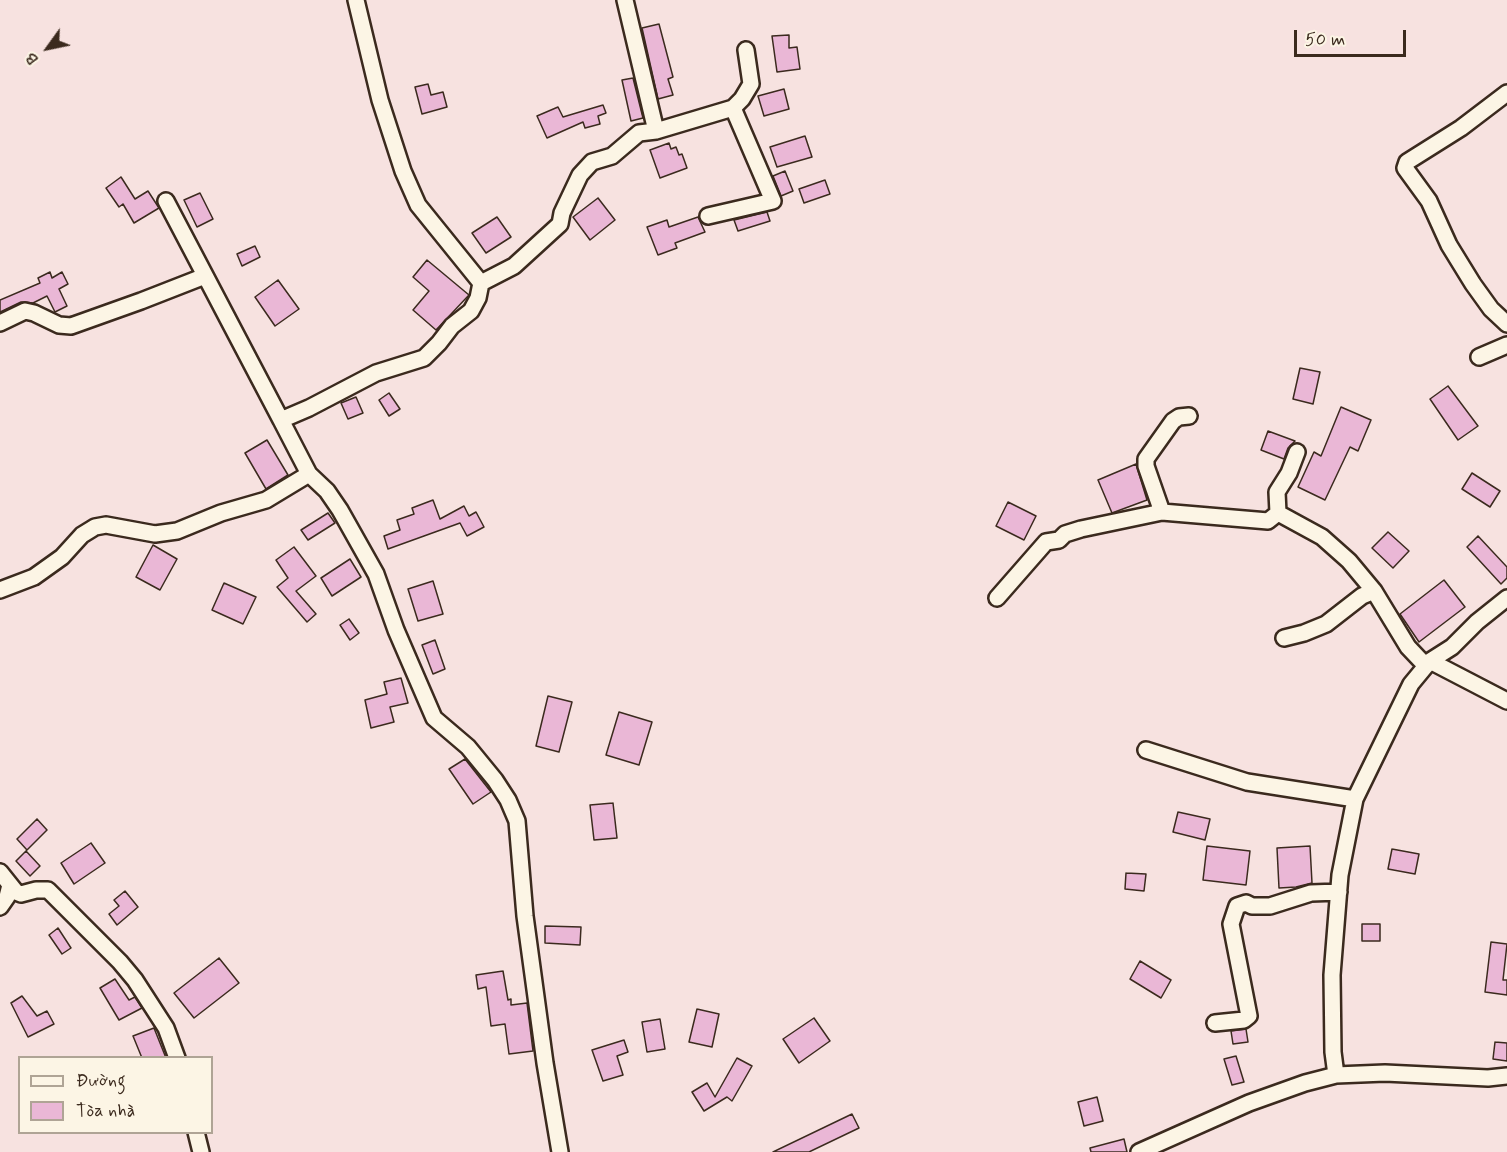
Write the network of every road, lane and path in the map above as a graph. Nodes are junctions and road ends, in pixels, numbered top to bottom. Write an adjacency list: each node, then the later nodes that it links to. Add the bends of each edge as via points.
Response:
1 (356, 0): 10 (street, via 380,100 418,206)
2 (625, 0): 6 (street)
3 (746, 50): 5 (street, via 751,84)
4 (1507, 93): 12 (street, via 1406,165 1473,284)
5 (733, 108): 6 (street); 8 (street, via 773,201)
6 (656, 131): 10 (street, via 639,133 612,156 592,162 580,175 560,224 514,266)
7 (166, 201): 9 (street)
8 (708, 216)
9 (205, 276): 11 (street, via 71,326 59,326 25,311); 16 (street)
10 (481, 283): 16 (street, via 471,310 424,358 376,373)
11 (0, 323)
12 (1507, 324)
13 (1507, 345): 14 (street)
14 (1479, 357)
15 (1189, 416): 19 (street, via 1173,421 1146,459)
16 (281, 420): 18 (street)
17 (1297, 452): 20 (street, via 1277,492)
18 (309, 474): 21 (street, via 266,500 177,531 155,534 106,525 95,527 39,573); 40 (street, via 327,490 376,574 434,718 468,747 508,800 517,821 525,916)
19 (1161, 512): 20 (street, via 1268,521); 23 (street, via 1081,529 1046,542)
20 (1278, 513): 22 (street, via 1322,537)
21 (0, 590)
22 (1374, 591): 25 (street, via 1326,624); 26 (street, via 1408,647)
23 (997, 598)
24 (1507, 598): 26 (street)
25 (1284, 638)
26 (1428, 664): 27 (street); 29 (street, via 1411,684)
27 (1507, 701)
28 (1146, 750): 29 (street, via 1247,782)
29 (1355, 799): 32 (street)
30 (0, 872): 31 (street)
31 (10, 885): 33 (street); 35 (street, via 21,894 48,890 120,962 166,1028)
32 (1339, 892): 34 (street, via 1311,893 1270,906 1237,906 1231,924 1249,1016); 36 (street, via 1332,975)
33 (0, 907)
34 (1215, 1023)
35 (176, 1056)
36 (1336, 1075): 37 (street); 41 (street, via 1249,1103)
37 (1507, 1076)
38 (196, 1134): 39 (street)
39 (201, 1152)
40 (560, 1152)
41 (1139, 1152)

